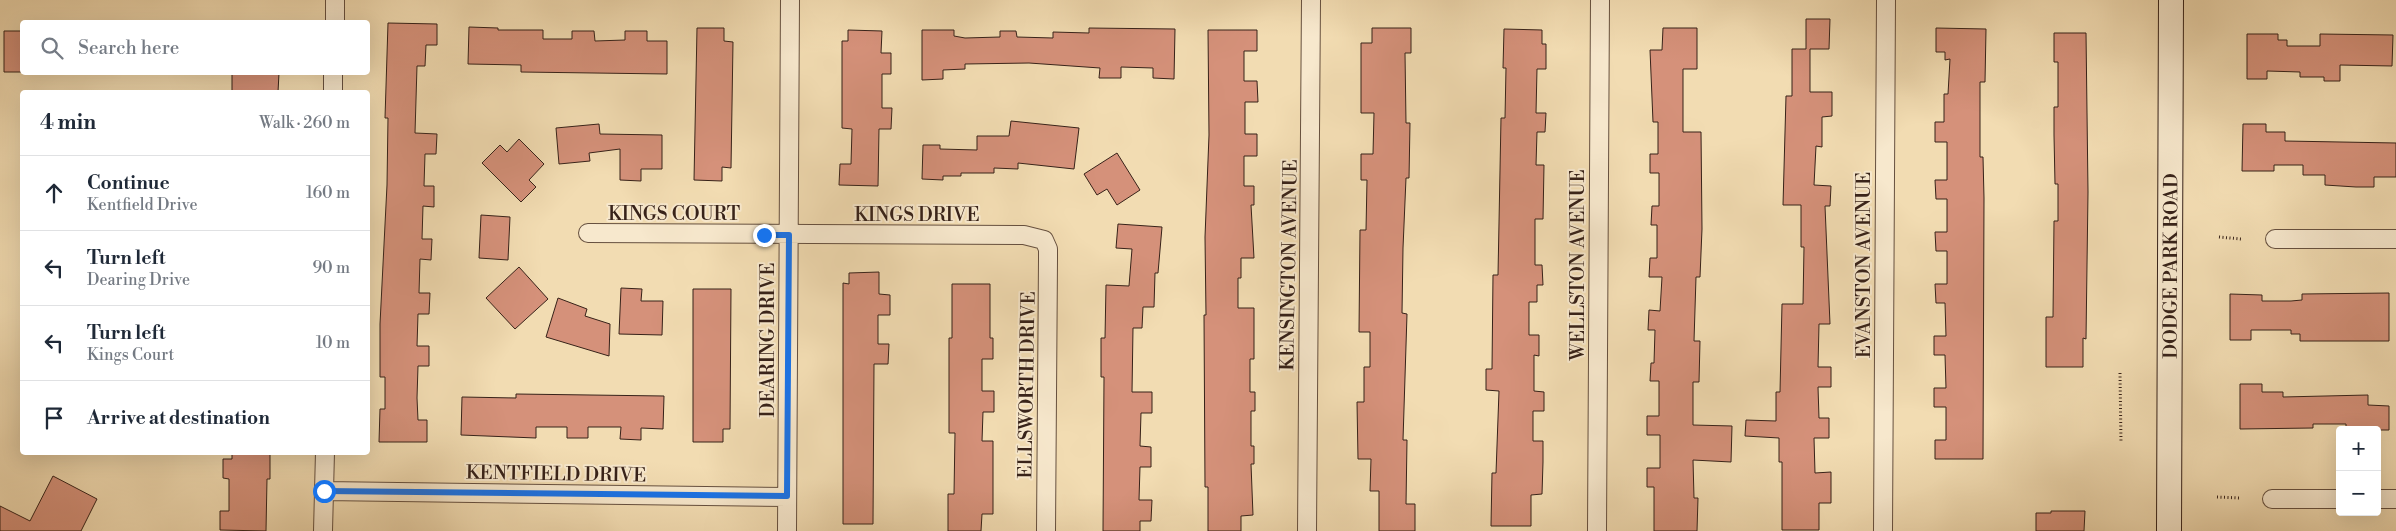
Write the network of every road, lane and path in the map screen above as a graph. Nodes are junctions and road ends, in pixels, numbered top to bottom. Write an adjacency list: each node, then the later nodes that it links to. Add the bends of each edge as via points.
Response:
1 (335, 0): 7 (street)
2 (790, 0): 11 (street, DEARING DRIVE)
3 (1311, 0): 31 (street, KENSINGTON AVENUE)
4 (1600, 0): 32 (street, WELLSTON AVENUE)
5 (1886, 0): 33 (street, EVANSTON AVENUE)
6 (2171, 0): 34 (street, DODGE PARK ROAD)
7 (335, 20)
8 (333, 75): 9 (street)
9 (333, 90)
10 (588, 233): 11 (street, KINGS COURT)
11 (789, 235): 16 (street, KINGS DRIVE, via 1024,235); 21 (street, DEARING DRIVE)
12 (2219, 237): 13 (path)
13 (2241, 239)
14 (2275, 239): 15 (street)
15 (2396, 239)
16 (1044, 240): 30 (street, ELLSWORTH DRIVE, via 1048,249)
17 (2120, 373): 18 (path)
18 (2121, 443)
19 (325, 455): 20 (street)
20 (324, 491): 21 (street, KENTFIELD DRIVE); 28 (street)
21 (787, 496): 29 (street, DEARING DRIVE)
22 (2217, 497): 23 (path)
23 (2240, 498)
24 (2272, 499): 25 (street)
25 (2336, 499)
26 (2381, 499): 27 (street)
27 (2396, 499)
28 (323, 531)
29 (787, 531)
30 (1046, 531)
31 (1307, 531)
32 (1597, 531)
33 (1884, 531)
34 (2169, 531)

